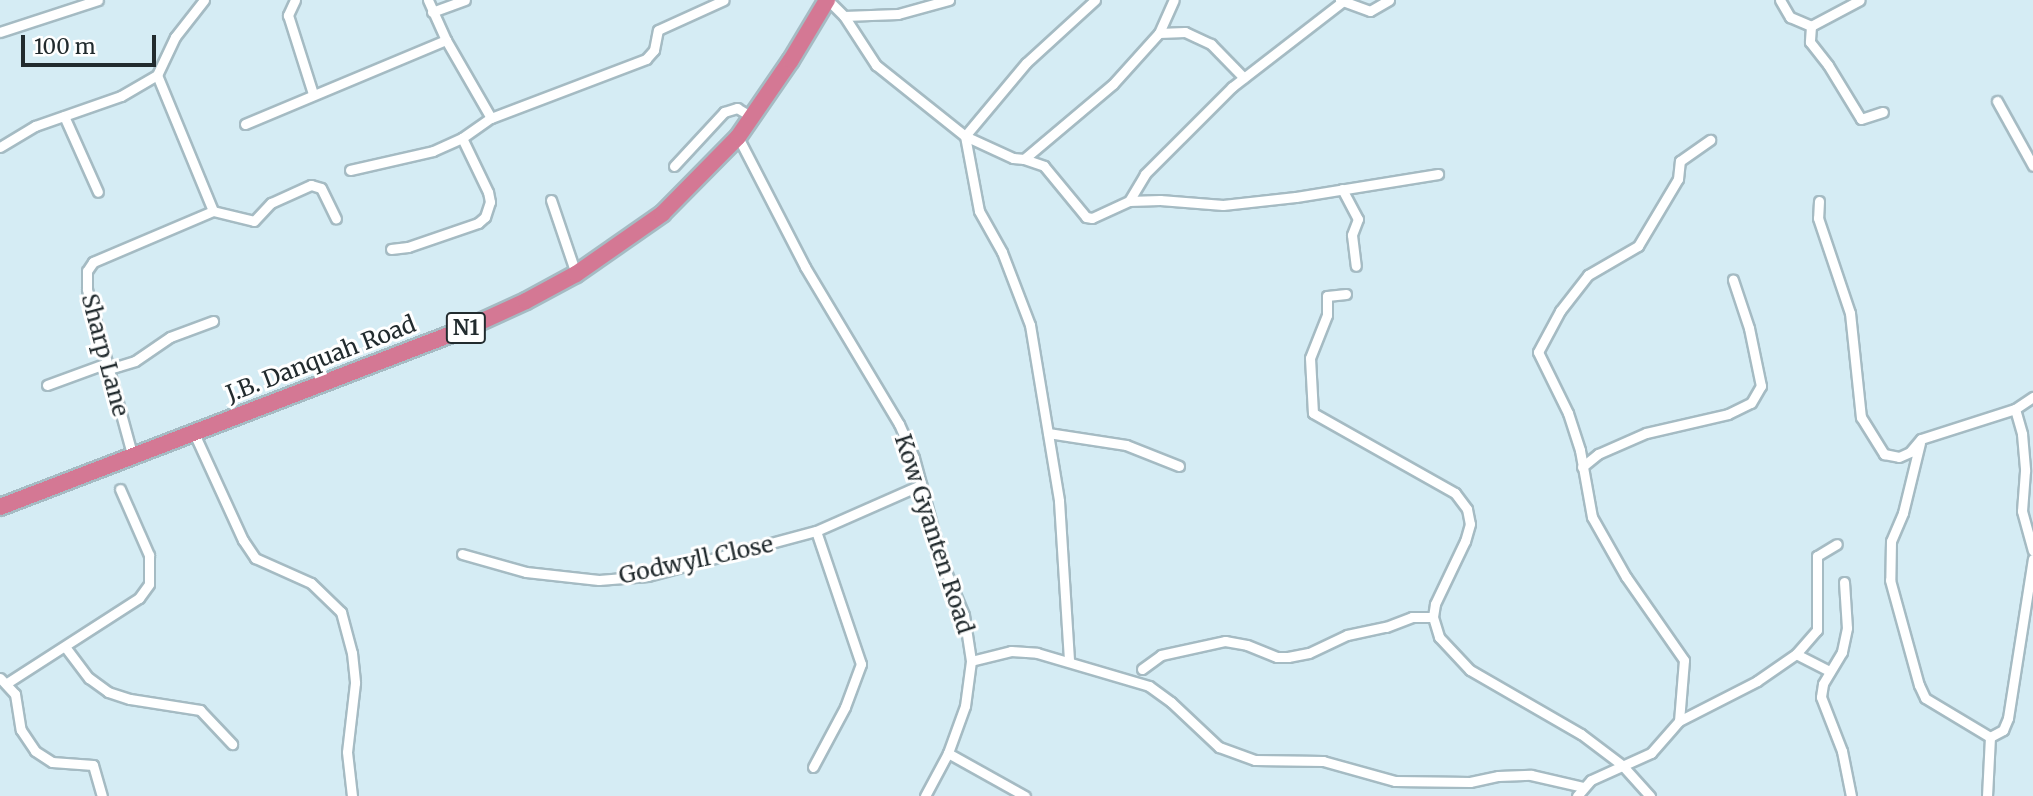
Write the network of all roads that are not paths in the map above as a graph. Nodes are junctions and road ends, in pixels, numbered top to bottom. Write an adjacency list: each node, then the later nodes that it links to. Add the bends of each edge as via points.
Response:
1 (98, 0): 18 (street)
2 (295, 0): 23 (street, via 288,15)
3 (428, 0): 15 (street)
4 (465, 0): 15 (street)
5 (724, 0): 28 (street, via 658,30 654,50 646,59)
6 (827, 0): 16 (street); 27 (highway, J.B. Danquah Road / N1)
7 (949, 0): 16 (street, via 898,14)
8 (1096, 0): 30 (street, via 1026,63)
9 (1174, 0): 19 (street)
10 (1389, 0): 13 (street, via 1370,11)
11 (1780, 0): 17 (street, via 1790,17)
12 (1860, 0): 17 (street)
13 (1341, 1): 22 (street)
14 (199, 3): 21 (street, via 175,37)
15 (432, 12): 20 (street)
16 (844, 16): 30 (street, via 876,65)
17 (1811, 26): 25 (street, via 1810,43 1861,119)
18 (0, 32)
19 (1159, 33): 22 (street, via 1185,32 1210,44); 35 (street, via 1113,84)
20 (446, 40): 23 (street); 28 (street)
21 (157, 75): 26 (street, via 121,96); 45 (street)
22 (1244, 78): 43 (street, via 1144,174)
23 (313, 94): 29 (street)
24 (1997, 101): 37 (street)
25 (1883, 112)
26 (64, 116): 34 (street, via 35,126); 41 (street)
27 (752, 117): 31 (highway, J.B. Danquah Road / N1); 36 (street, via 737,108 724,112)
28 (492, 118): 32 (street)
29 (245, 124)
30 (965, 136): 35 (street); 58 (street, via 979,211 1002,252 1030,325)
31 (738, 137): 49 (highway, J.B. Danquah Road / N1, via 662,214); 63 (street, Kow Gyanten Road, via 805,267 899,424)
32 (462, 138): 38 (street, via 433,151); 47 (street, via 488,192 485,217 408,247)
33 (1710, 140): 62 (street, via 1680,161 1678,179 1638,246 1588,275 1560,311 1538,352 1568,413)
34 (0, 147)
35 (1024, 159): 43 (street, via 1044,166 1086,216 1092,218)
36 (674, 166)
37 (2033, 166)
38 (350, 170)
39 (1437, 174): 40 (street)
40 (1342, 189): 43 (street, via 1223,205); 48 (street, via 1358,219 1352,235)
41 (98, 192)
42 (551, 200): 49 (street)
43 (1129, 201)
44 (1819, 201): 59 (street, via 1818,218 1850,313 1861,417 1884,454 1899,457)
45 (213, 211): 46 (street, via 254,222 271,203 311,185 321,188); 53 (street, Sharp Lane, via 93,262 85,278)
46 (336, 219)
47 (391, 249)
48 (1356, 266)
49 (576, 274): 57 (highway, J.B. Danquah Road / N1, via 467,328)
50 (1733, 280): 62 (street, via 1749,328 1760,386 1751,403 1728,414 1646,433 1598,454)
51 (1346, 293): 72 (street, via 1327,296 1326,315 1310,358 1313,413 1455,493 1467,509 1470,524)
52 (213, 321): 53 (street, via 170,337 135,361)
53 (108, 366): 54 (street); 60 (street, Sharp Lane)
54 (47, 385)
55 (2033, 397): 56 (street)
56 (2015, 409): 59 (street); 68 (street, via 2025,471 2022,511)
57 (192, 431): 60 (highway, J.B. Danquah Road / N1); 88 (street, via 255,558 311,583 341,612 355,683 347,752)
58 (1048, 433): 61 (street, via 1126,445); 76 (street, via 1059,501)
59 (1921, 439): 81 (street, via 1903,513 1891,541 1891,580 1925,698)
60 (132, 454): 65 (highway, J.B. Danquah Road / N1)
61 (1179, 466)
62 (1582, 467): 80 (street, via 1592,517 1626,577 1684,660)
63 (921, 485): 66 (street, Godwyll Close); 75 (street, Kow Gyanten Road, via 933,534 964,615)
64 (120, 489): 73 (street, via 149,555 149,584 139,598)
65 (0, 507)
66 (816, 531): 69 (street, Godwyll Close, via 648,576 599,580 526,572); 85 (street, via 861,664 845,707)
67 (1837, 544): 74 (street, via 1817,556 1817,629)
68 (2033, 551)
69 (462, 554)
70 (2033, 559): 81 (street, via 2008,718 2003,730)
71 (1844, 582): 78 (street, via 1847,628 1842,652)
72 (1433, 617): 77 (street, via 1412,617 1288,657 1225,641 1161,655); 84 (street, via 1438,636 1470,670 1573,728)
73 (66, 648): 79 (street); 82 (street, via 89,678 108,692 200,710)
74 (1796, 654): 78 (street); 80 (street, via 1757,681)
75 (971, 661): 76 (street, via 1011,651); 83 (street, Kow Gyanten Road, via 965,706)
76 (1069, 662): 86 (street, via 1149,687 1219,747 1255,760 1323,761 1395,781 1470,782 1531,775)
77 (1142, 669)
78 (1830, 671): 93 (street, via 1821,697 1842,751)
79 (3, 681): 87 (street, via 15,694 20,730 35,751 52,762 93,765)
80 (1679, 721): 84 (street, via 1651,753)
81 (1990, 737): 94 (street)
82 (232, 744)
83 (948, 753): 89 (street, Kow Gyanten Road); 90 (street)
84 (1622, 765): 86 (street); 92 (street)
85 (813, 767)
86 (1583, 788): 91 (street)
87 (102, 796)
88 (352, 796)
89 (925, 796)
90 (1025, 796)
91 (1577, 796)
92 (1650, 796)
93 (1851, 796)
94 (1987, 796)

